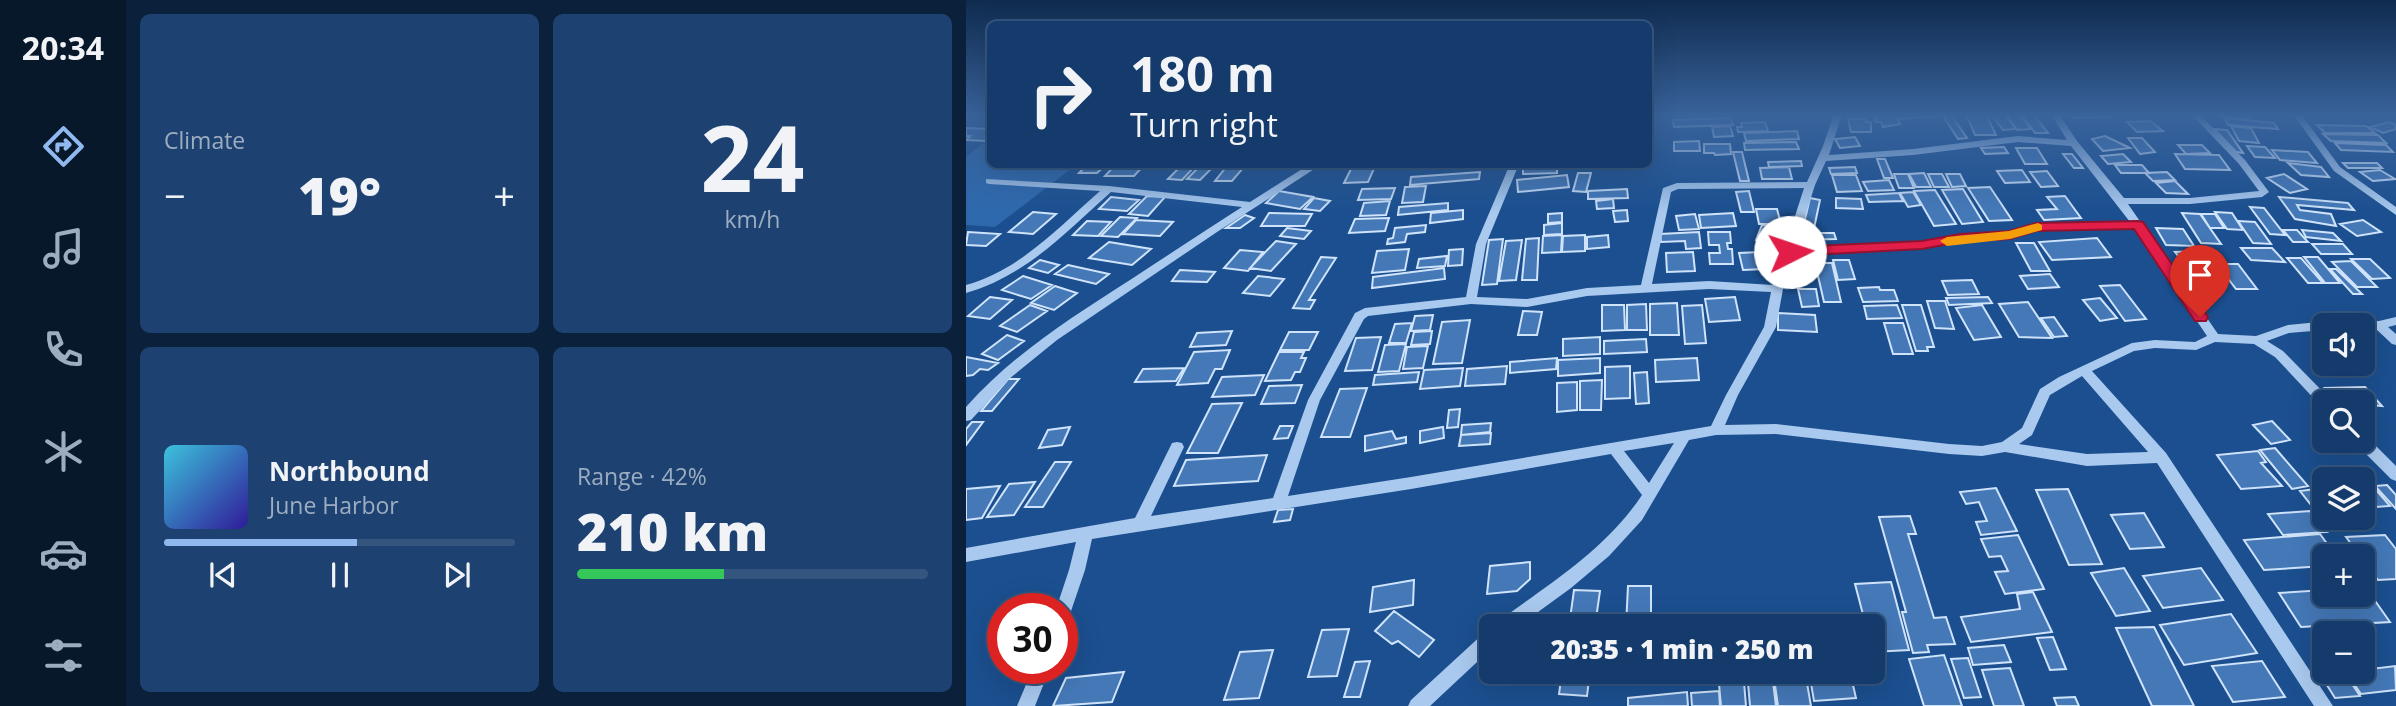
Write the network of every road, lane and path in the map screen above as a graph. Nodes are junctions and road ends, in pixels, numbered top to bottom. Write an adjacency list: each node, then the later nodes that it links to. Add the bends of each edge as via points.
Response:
1 (1828, 147): 8 (street)
2 (1831, 147): 7 (street)
3 (1954, 147): 7 (street)
4 (2077, 147): 14 (street)
5 (2227, 147): 14 (street, via 2262,194)
6 (2321, 147): 16 (street, via 2337,169)
7 (1857, 155): 8 (street)
8 (1823, 158): 12 (street)
9 (1312, 168): 15 (street)
10 (1513, 168): 22 (street, via 1481,244)
11 (989, 181): 13 (street)
12 (1810, 185): 18 (street); 19 (street, via 1760,183 1666,190)
13 (1109, 189): 15 (street); 20 (street, via 1014,269 985,285)
14 (2121, 201): 17 (street)
15 (1253, 205): 32 (street, via 1066,328)
16 (2396, 212)
17 (2138, 225): 18 (street, via 2036,228 1922,245); 26 (street)
18 (1790, 252): 21 (street)
19 (1646, 288): 21 (street); 22 (street, via 1527,303)
20 (966, 289)
21 (1777, 289): 33 (street, via 1770,327)
22 (1471, 300): 42 (street, via 1371,310 1359,316 1314,400)
23 (2396, 321): 24 (street)
24 (2379, 325): 25 (street, via 2329,325); 28 (street)
25 (2274, 334): 27 (street); 29 (street)
26 (2214, 338): 27 (street); 30 (street, via 2196,346 2132,347)
27 (2257, 340): 29 (street)
28 (2396, 341)
29 (2279, 354): 31 (street)
30 (2085, 371): 36 (street, via 2045,392 2027,431); 39 (street)
31 (2314, 390)
32 (966, 416)
33 (1716, 430): 34 (street); 36 (street, via 1776,429 1960,449)
34 (1684, 437): 37 (street); 41 (street)
35 (1177, 447): 43 (street)
36 (2005, 447): 39 (street, via 2087,460)
37 (1614, 448): 41 (street); 42 (street)
38 (2374, 453): 40 (street)
39 (2161, 457): 52 (street)
40 (2396, 475)
41 (1650, 495): 47 (street, via 1622,534)
42 (1278, 503): 43 (street)
43 (1140, 524): 44 (street)
44 (1085, 534): 45 (street); 46 (street)
45 (966, 555)
46 (1069, 593)
47 (1521, 614)
48 (1479, 649): 51 (street)
49 (1035, 684): 50 (street)
50 (1026, 706)
51 (1417, 706)
52 (2324, 706)

